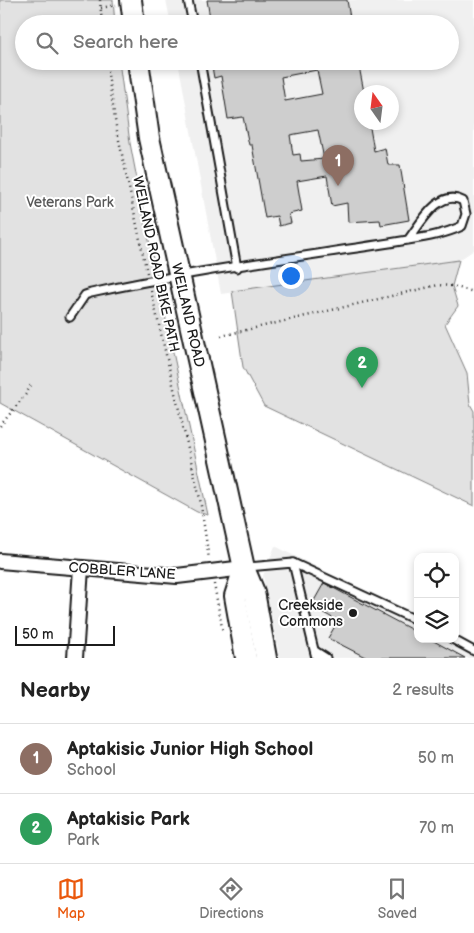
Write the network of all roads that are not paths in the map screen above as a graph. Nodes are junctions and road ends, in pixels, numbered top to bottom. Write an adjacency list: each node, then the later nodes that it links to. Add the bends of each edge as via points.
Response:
1 (131, 0): 3 (main road)
2 (188, 0): 4 (lane)
3 (133, 15)
4 (191, 15)
5 (139, 70): 9 (main road, WEILAND ROAD, via 149,138)
6 (202, 70): 8 (lane)
7 (408, 240): 7 (lane, via 451,232 462,226 466,214 463,201 455,196 433,207); 8 (lane)
8 (237, 268): 9 (lane)
9 (179, 276): 10 (lane, via 85,295); 14 (main road, WEILAND ROAD)
10 (70, 317)
11 (0, 560): 13 (street, COBBLER LANE)
12 (293, 564): 14 (lane); 15 (lane); 18 (lane)
13 (82, 568): 14 (street, COBBLER LANE, via 177,576); 19 (street)
14 (244, 568): 20 (main road, via 235,596); 21 (main road, WEILAND ROAD, via 254,592)
15 (414, 619)
16 (459, 643): 17 (lane)
17 (474, 651)
18 (315, 654): 22 (lane)
19 (74, 658)
20 (246, 658)
21 (266, 658)
22 (326, 658)

